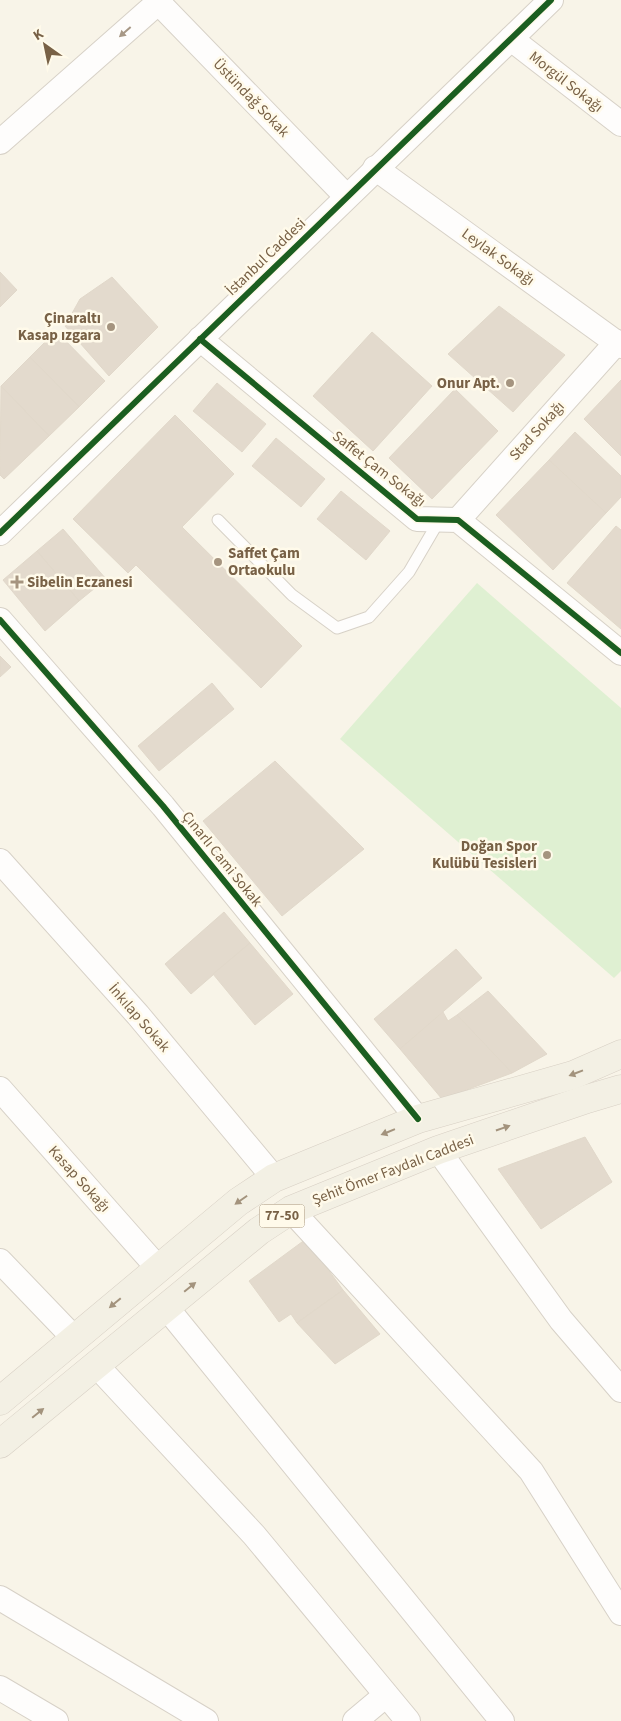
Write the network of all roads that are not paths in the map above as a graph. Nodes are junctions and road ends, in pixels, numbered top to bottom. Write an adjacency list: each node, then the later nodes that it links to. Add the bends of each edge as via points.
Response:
1 (551, 0): 3 (street, İstanbul Caddesi)
2 (159, 1): 5 (street, one-way to 5); 7 (street, Üstündağ Sokak)
3 (511, 39): 4 (street, Morgül Sokağı); 6 (street, İstanbul Caddesi)
4 (621, 124)
5 (0, 142)
6 (376, 168): 7 (street, İstanbul Caddesi); 9 (street, Leylak Sokağı)
7 (346, 196): 8 (street, İstanbul Caddesi)
8 (200, 339): 11 (street, Saffet Çam Sokağı, via 417,519); 12 (street, İstanbul Caddesi)
9 (619, 344): 11 (street, Stad Sokağı)
10 (218, 520): 11 (lane, via 292,596 337,628 369,617)
11 (449, 520): 14 (street)
12 (0, 533)
13 (0, 620): 19 (street, Çınarlı Cami Sokak, via 163,806)
14 (621, 654)
15 (0, 861): 21 (street, İnkılap Sokak, via 138,1015)
16 (621, 1054): 19 (main road, 77-50, one-way to 19, via 573,1075)
17 (621, 1089): 20 (main road, Şehit Ömer Faydalı Caddesi / 77-50, one-way to 17)
18 (0, 1090): 24 (street, Kasap Sokağı)
19 (418, 1119): 21 (main road, 77-50, one-way to 21)
20 (438, 1150): 22 (main road, Şehit Ömer Faydalı Caddesi / 77-50); 28 (street, via 561,1320)
21 (274, 1178): 24 (main road, 77-50, one-way to 24, via 238,1202)
22 (291, 1210): 25 (main road, Şehit Ömer Faydalı Caddesi / 77-50, one-way to 22, via 259,1231); 32 (street, via 531,1471)
23 (0, 1262): 26 (street)
24 (158, 1268): 26 (main road, 77-50, one-way to 26)
25 (166, 1307): 27 (main road, Şehit Ömer Faydalı Caddesi / 77-50); 39 (street)
26 (74, 1338): 29 (main road, 77-50)
27 (96, 1366): 30 (main road, Şehit Ömer Faydalı Caddesi / 77-50, one-way to 27); 34 (street, via 254,1535)
28 (621, 1390)
29 (0, 1401)
30 (0, 1444)
31 (0, 1598): 36 (street)
32 (621, 1613)
33 (0, 1688): 35 (street)
34 (386, 1695): 37 (street); 38 (street)
35 (56, 1721)
36 (206, 1721)
37 (355, 1721)
38 (408, 1721)
39 (502, 1721)

